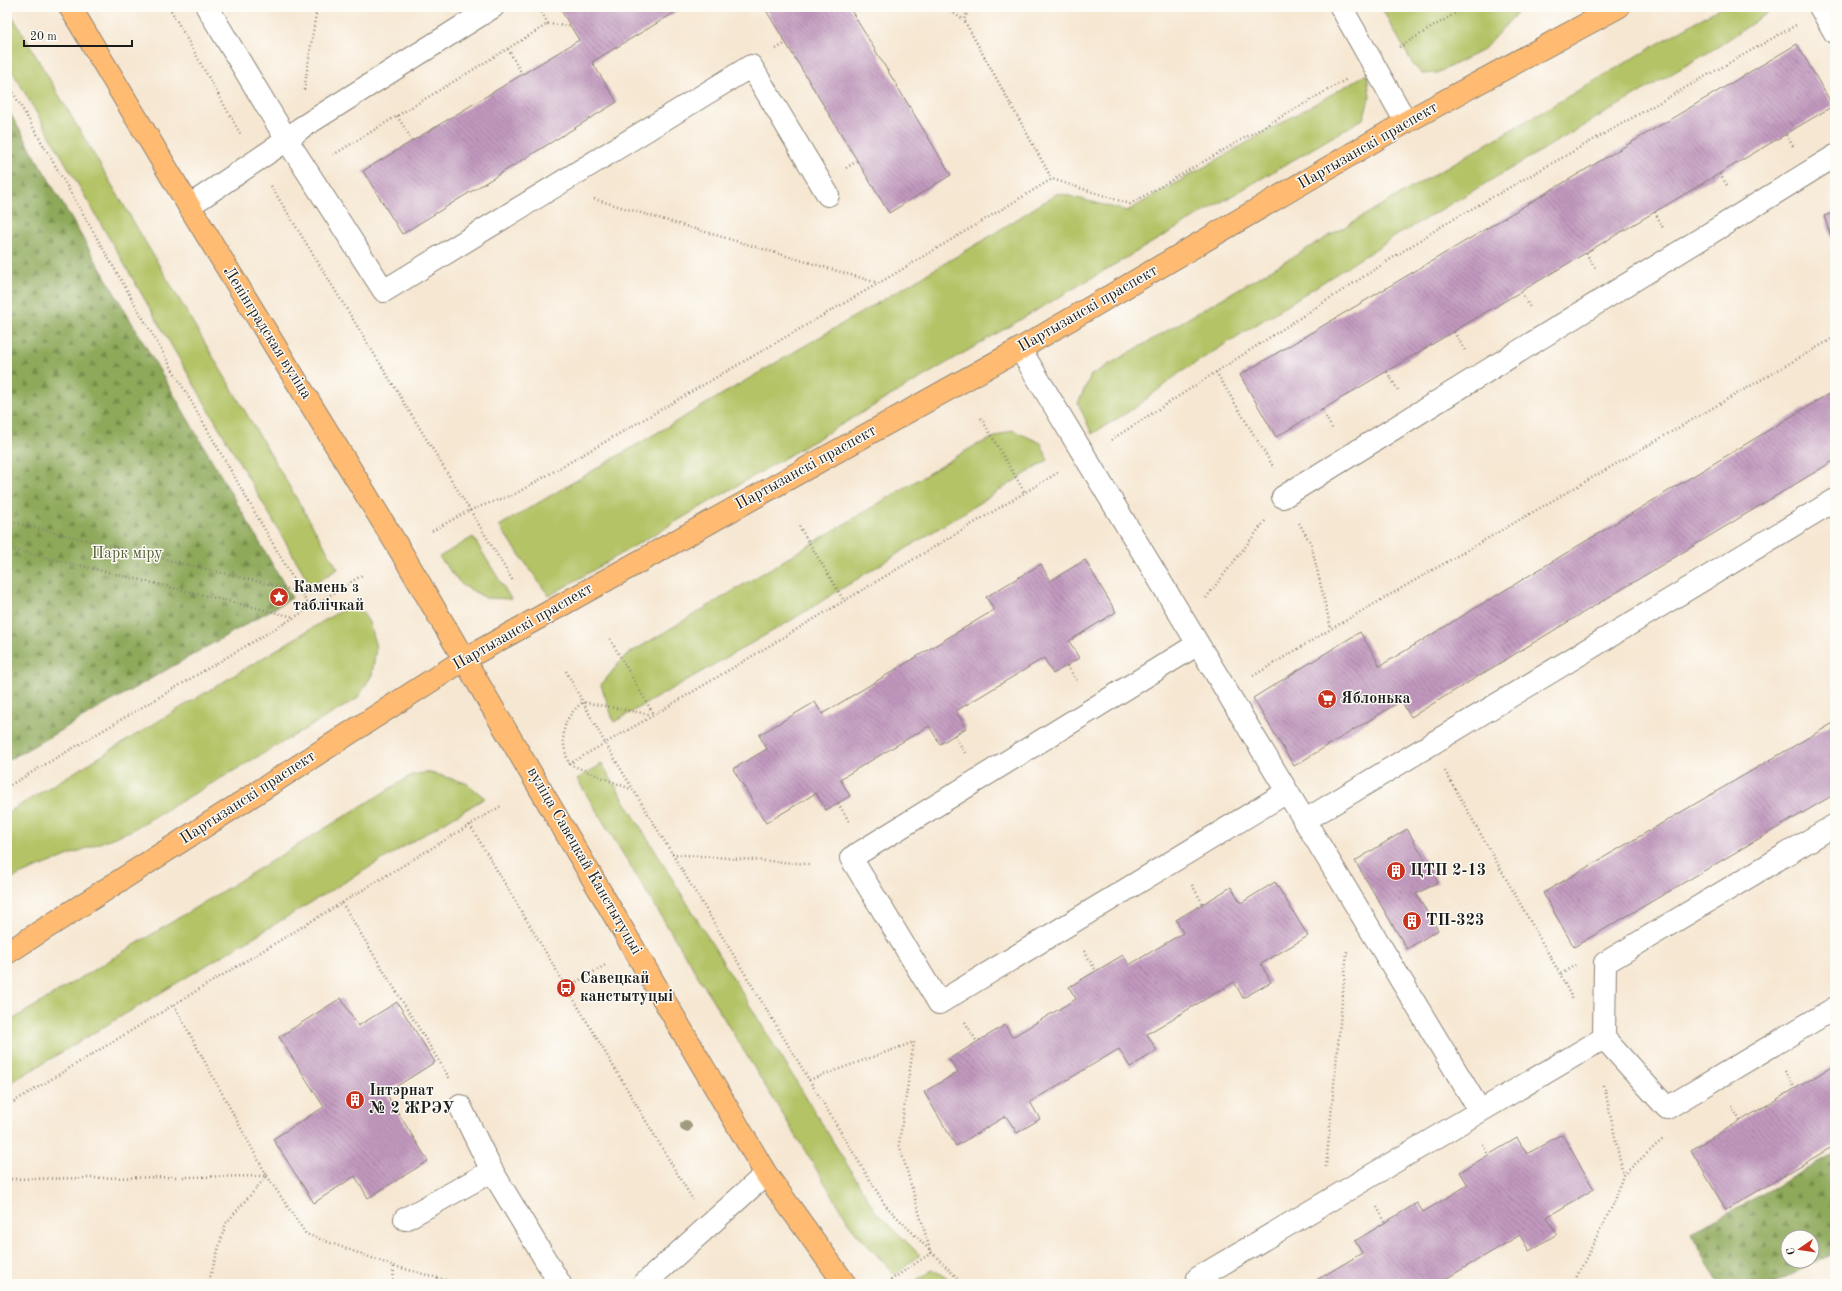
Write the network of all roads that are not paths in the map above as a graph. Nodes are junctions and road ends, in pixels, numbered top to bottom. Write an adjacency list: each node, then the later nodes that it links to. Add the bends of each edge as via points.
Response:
1 (70, 7): 12 (main road, Ленінградская вуліца)
2 (207, 7): 9 (lane)
3 (493, 7): 9 (lane)
4 (1341, 7): 8 (lane)
5 (1618, 7): 8 (main road, Партызанскі праспект)
6 (1821, 9): 7 (lane)
7 (1835, 33)
8 (1406, 122): 13 (main road, Партызанскі праспект)
9 (294, 134): 11 (lane, via 384,291 750,66); 12 (lane)
10 (1835, 156): 14 (lane)
11 (828, 195)
12 (189, 206): 17 (main road, Ленінградская вуліца)
13 (1020, 349): 16 (lane); 17 (main road, Партызанскі праспект)
14 (1283, 497)
15 (1835, 500): 19 (lane)
16 (1198, 644): 18 (lane); 18 (lane, via 851,858 939,1003)
17 (465, 659): 21 (main road, Партызанскі праспект); 27 (main road, вуліца Савецкай Канстытуцыі)
18 (1287, 792): 19 (lane)
19 (1304, 821): 25 (lane)
20 (1835, 825): 23 (lane, via 1605,963)
21 (7, 953)
22 (1835, 1008): 23 (lane, via 1667,1108)
23 (1599, 1040): 25 (lane)
24 (460, 1106): 26 (lane)
25 (1480, 1111): 29 (lane)
26 (492, 1171): 28 (lane); 30 (lane)
27 (766, 1174): 31 (lane); 32 (main road, вуліца Савецкай Канстытуцыі)
28 (405, 1219)
29 (1198, 1278)
30 (560, 1284)
31 (644, 1284)
32 (845, 1284)

